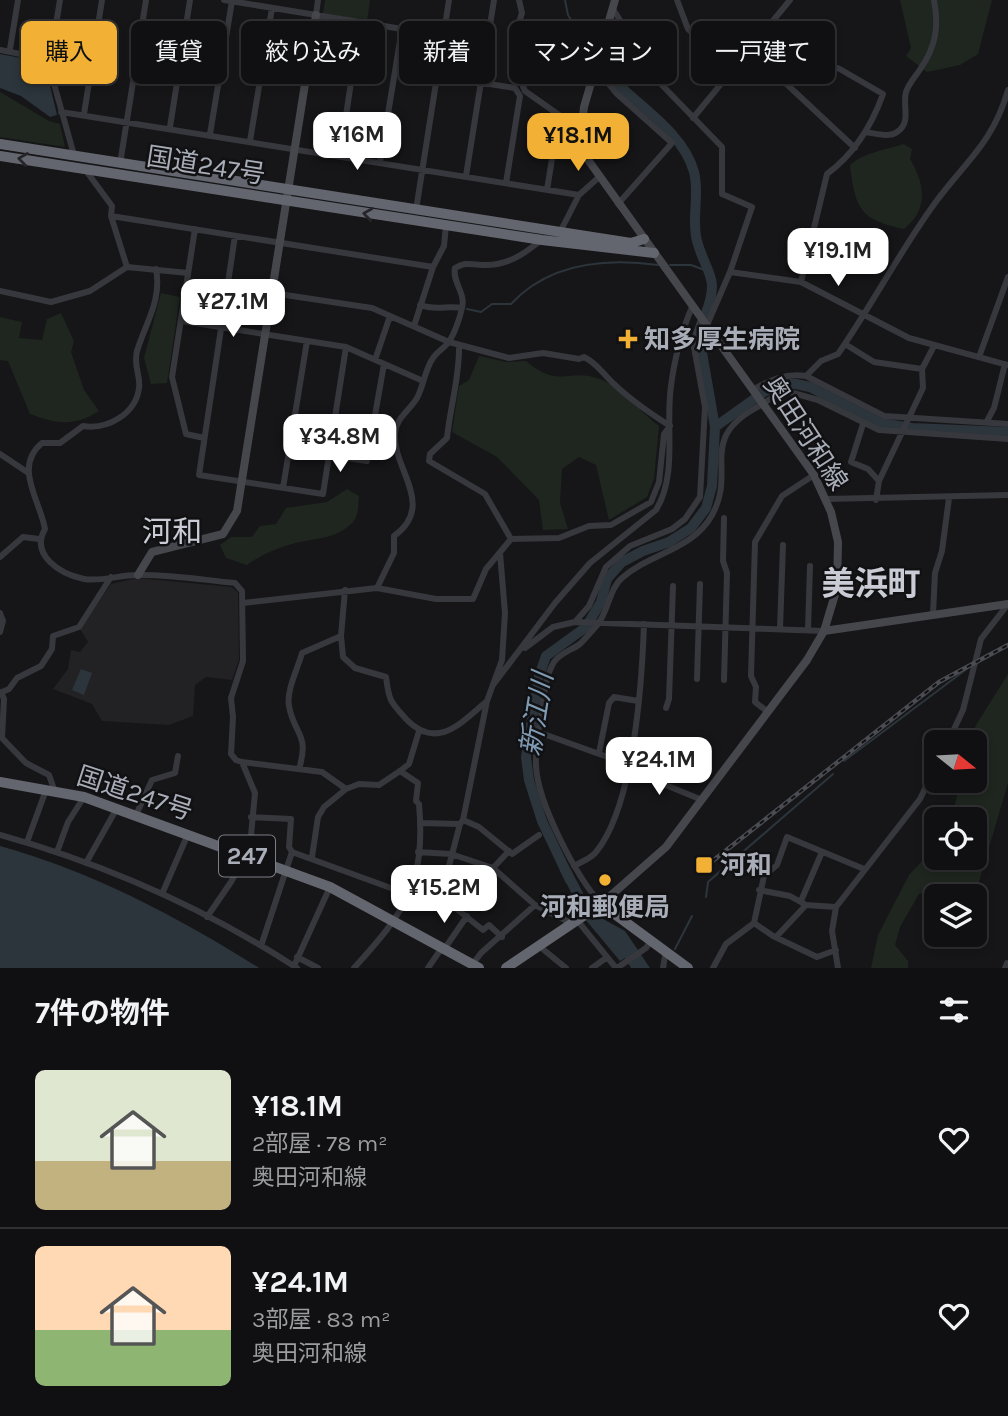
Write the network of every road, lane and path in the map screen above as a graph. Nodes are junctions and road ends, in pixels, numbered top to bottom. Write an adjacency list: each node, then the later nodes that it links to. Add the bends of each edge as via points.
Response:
1 (18, 0): 24 (street)
2 (60, 0): 17 (street)
3 (102, 0): 39 (street)
4 (146, 0): 42 (street)
5 (190, 0): 43 (street)
6 (318, 0): 16 (street)
7 (449, 0): 19 (street)
8 (494, 0): 20 (street)
9 (519, 0): 40 (street, via 522,13 511,58 530,98)
10 (677, 0): 22 (street)
11 (790, 0): 21 (street)
12 (934, 0): 44 (street, via 936,36 928,58 907,87 906,120 892,135)
13 (228, 1): 15 (street); 45 (street)
14 (614, 5): 41 (street, via 658,80)
15 (272, 8): 16 (street); 46 (street)
16 (316, 15): 18 (street); 50 (main road)
17 (56, 21)
18 (354, 21)
19 (447, 21)
20 (491, 21)
21 (774, 21)
22 (691, 32)
23 (399, 42): 54 (street)
24 (10, 49): 25 (street); 26 (street)
25 (0, 50)
26 (21, 54)
27 (835, 68): 44 (street, via 883,94)
28 (54, 84): 38 (street)
29 (351, 84): 53 (street)
30 (437, 84): 57 (street)
31 (481, 84): 58 (street)
32 (488, 84): 60 (street, via 515,88 520,96)
33 (591, 84): 47 (main road)
34 (609, 84): 64 (street, via 672,143)
35 (721, 84): 41 (street)
36 (786, 84): 49 (street)
37 (1008, 90): 86 (street, via 987,139 936,202)
38 (61, 112): 39 (street); 52 (street)
39 (84, 114): 42 (street)
40 (559, 115): 47 (street, via 573,138); 61 (street)
41 (693, 118): 78 (street, via 722,147 722,194 752,207)
42 (127, 121): 43 (street); 55 (street)
43 (170, 127): 45 (street)
44 (865, 132): 49 (street)
45 (210, 134): 46 (street)
46 (250, 141): 50 (street)
47 (580, 141): 59 (main road, 奥田河和線)
48 (0, 144): 52 (highway, 国道247号)
49 (855, 148): 81 (street, via 827,174)
50 (295, 149): 53 (street); 63 (main road)
51 (0, 156): 56 (highway, 国道247号, one-way to 51)
52 (74, 156): 55 (highway, 国道247号)
53 (340, 156): 54 (street)
54 (380, 162): 57 (street)
55 (120, 164): 63 (highway, 国道247号)
56 (85, 168): 63 (highway, 国道247号); 66 (street, via 112,206)
57 (423, 169): 58 (street); 65 (street)
58 (466, 176): 60 (street)
59 (598, 178): 62 (street); 64 (main road, 奥田河和線)
60 (506, 183): 61 (street)
61 (547, 190): 62 (street)
62 (579, 195): 69 (street)
63 (287, 196): 65 (highway, 国道247号); 67 (highway, 国道247号, one-way to 63); 73 (main road)
64 (618, 204): 71 (main road, 奥田河和線)
65 (416, 210): 69 (highway, 国道247号)
66 (111, 216): 68 (street); 75 (street)
67 (446, 225): 72 (highway, 国道247号); 76 (street, via 444,246)
68 (195, 229): 70 (street); 79 (street)
69 (560, 232): 71 (highway, 国道247号, via 631,243)
70 (235, 236): 73 (street); 91 (street)
71 (644, 239): 74 (main road, 奥田河和線)
72 (542, 240): 74 (highway, 国道247号); 85 (street, via 506,262 465,262 455,268 453,277 461,292)
73 (279, 243): 76 (street); 83 (main road)
74 (654, 253): 88 (main road, 奥田河和線)
75 (127, 267): 77 (street); 82 (street, via 90,291 51,302)
76 (433, 267): 84 (street)
77 (156, 269): 79 (street); 118 (street, via 159,285 152,317 136,356 140,385 136,400 111,425 83,426 60,443 42,443)
78 (730, 272): 81 (street); 88 (street)
79 (188, 273): 89 (street)
80 (1008, 277): 99 (street)
81 (801, 282): 86 (street)
82 (0, 291)
83 (272, 293): 87 (street, via 372,308); 92 (main road)
84 (420, 305): 85 (street, via 434,310); 90 (street)
85 (462, 308): 94 (street)
86 (864, 315): 95 (street); 97 (street)
87 (390, 316): 90 (street); 100 (street)
88 (699, 316): 106 (main road, 奥田河和線); 112 (street, via 671,386); 144 (street, via 693,342 705,407 700,497 672,529 630,546 606,567)
89 (182, 321): 91 (street); 114 (street, via 172,377 186,434)
90 (414, 326): 94 (street)
91 (221, 328): 92 (street); 114 (street)
92 (265, 334): 93 (street); 121 (main road)
93 (307, 341): 98 (street); 122 (street)
94 (449, 342): 96 (street); 105 (street, via 433,357)
95 (845, 344): 103 (street, via 874,362); 104 (street)
96 (459, 345): 112 (street, via 509,358 543,353 584,357); 129 (street, via 447,438 430,454 429,461 485,494)
97 (934, 346): 99 (street); 103 (street)
98 (346, 347): 100 (street); 117 (street)
99 (979, 356): 102 (street)
100 (375, 360): 101 (street)
101 (384, 364): 105 (street); 117 (street, via 367,461)
102 (1007, 365): 109 (street)
103 (922, 369): 108 (street, via 923,388)
104 (806, 376): 106 (street, via 774,378); 108 (street, via 865,408)
105 (423, 381): 138 (street, via 417,398 396,424 394,438 413,495 412,512 394,536 394,553)
106 (754, 389): 107 (main road, 奥田河和線)
107 (764, 403): 110 (street, via 786,391 818,400); 119 (main road, 奥田河和線); 145 (street, via 730,425 724,436 722,489 712,516 692,538 643,562 619,580)
108 (908, 421): 109 (street); 113 (street)
109 (987, 421): 111 (street)
110 (863, 424): 113 (street); 120 (street, via 851,462 868,469)
111 (1008, 424)
112 (670, 426): 129 (street, via 664,434 659,482 651,502 611,525 589,526 559,538); 156 (street, via 667,481 656,510 590,563)
113 (901, 434): 115 (street); 120 (street)
114 (204, 438): 121 (street, via 199,475)
115 (1008, 439)
116 (0, 454): 118 (street)
117 (329, 456): 122 (street, via 323,495)
118 (27, 472): 128 (street, via 43,514 45,529)
119 (814, 475): 125 (main road, 奥田河和線); 150 (street, via 782,496 755,542)
120 (879, 481): 126 (street)
121 (242, 482): 122 (street); 134 (main road, via 237,511 223,534 152,552)
122 (284, 488)
123 (1008, 495): 124 (street)
124 (949, 498): 126 (street); 143 (street, via 942,551 936,561)
125 (826, 499): 126 (street); 153 (main road, 奥田河和線, via 839,561 837,588)
126 (876, 500)
127 (724, 518): 149 (street)
128 (39, 539): 132 (street, via 23,537); 135 (street, via 42,553 55,568 85,580)
129 (511, 540): 131 (street)
130 (783, 545): 151 (street)
131 (500, 553): 138 (street, via 486,569 473,599 436,599); 159 (street, via 505,613 502,660)
132 (0, 557)
133 (810, 566): 152 (street)
134 (138, 575): 135 (street); 140 (street, via 235,583 242,591)
135 (110, 577): 160 (street, via 79,627 54,636 41,666)
136 (700, 583): 148 (street)
137 (673, 586): 147 (street)
138 (377, 588): 139 (street)
139 (345, 590): 140 (street); 155 (street)
140 (243, 603): 171 (street, via 243,661 231,698 231,754)
141 (1008, 604): 143 (main road); 165 (street, via 981,639)
142 (0, 613): 154 (street)
143 (933, 614): 153 (main road)
144 (578, 622): 145 (street); 156 (street, via 553,627)
145 (599, 622): 146 (street); 167 (street, via 581,643 554,662)
146 (644, 624): 147 (street); 162 (street)
147 (672, 625): 148 (street); 163 (street)
148 (698, 626): 149 (street); 157 (street)
149 (726, 627): 150 (street); 158 (street)
150 (752, 628): 151 (street); 164 (street, via 755,702)
151 (780, 629): 152 (street)
152 (808, 630): 153 (street)
153 (824, 631): 164 (main road, 奥田河和線)
154 (0, 632)
155 (341, 636): 166 (street, via 343,657 355,668 386,677 389,702); 173 (street, via 302,653 288,697 305,744)
156 (517, 653): 159 (street)
157 (697, 679)
158 (724, 680)
159 (493, 685): 161 (street)
160 (1, 691): 168 (street, via 5,719)
161 (487, 701): 166 (street, via 450,731); 184 (street)
162 (638, 701): 169 (street, via 614,697 609,703); 172 (street)
163 (666, 708)
164 (768, 712): 180 (main road, 奥田河和線)
165 (954, 730)
166 (419, 731): 174 (street, via 409,764)
167 (538, 732): 169 (street); 199 (street, via 536,769)
168 (1, 735): 177 (street, via 26,764 49,775)
169 (600, 753): 172 (street)
170 (178, 756): 182 (street, via 175,773 152,780)
171 (242, 762): 173 (street); 183 (street, via 255,793)
172 (631, 765): 180 (street); 199 (street, via 596,853)
173 (299, 769): 176 (street, via 322,772)
174 (400, 771): 176 (street, via 379,785); 185 (street, via 418,783)
175 (0, 782): 177 (highway, 国道247号 / 247)
176 (345, 789): 197 (street, via 317,817)
177 (50, 790): 179 (highway, 国道247号 / 247); 189 (street)
178 (924, 791): 201 (street)
179 (84, 797): 181 (highway, 国道247号 / 247); 191 (street)
180 (702, 800): 211 (main road, 奥田河和線, via 666,847)
181 (117, 808): 182 (highway, 国道247号 / 247); 198 (street)
182 (136, 815): 186 (highway, 国道247号 / 247)
183 (251, 817): 192 (street, via 291,818); 196 (street)
184 (461, 822): 185 (street); 190 (street, via 480,827); 195 (street)
185 (421, 823): 193 (street)
186 (188, 834): 196 (highway, 国道247号 / 247); 207 (street)
187 (0, 835): 189 (street)
188 (539, 835): 190 (street, via 512,854)
189 (27, 842): 191 (street)
190 (509, 851): 200 (street)
191 (57, 852): 198 (street)
192 (292, 852): 197 (street); 202 (street)
193 (418, 852): 195 (street); 203 (street)
194 (822, 852): 201 (street); 206 (street, via 787,837); 209 (street)
195 (451, 853): 200 (street); 205 (street)
196 (247, 856): 202 (highway, 国道247号 / 247); 214 (street)
197 (312, 857): 208 (street)
198 (86, 863): 207 (street)
199 (574, 866): 211 (street)
200 (493, 868): 210 (street)
201 (864, 869): 212 (street)
202 (286, 870): 204 (highway, 国道247号 / 247); 221 (street)
203 (414, 882): 205 (street); 208 (street)
204 (330, 887): 216 (highway, 国道247号 / 247); 226 (street)
205 (440, 889): 213 (street, via 438,894)
206 (759, 890): 209 (street); 217 (street)
207 (162, 894): 214 (street)
208 (410, 895): 216 (street)
209 (804, 903): 212 (street); 218 (street)
210 (535, 905): 215 (street); 219 (street)
211 (599, 905): 215 (highway); 220 (highway)
212 (836, 907): 225 (street, via 832,931)
213 (467, 916): 219 (street, via 483,930 489,925); 223 (street)
214 (207, 917): 221 (street)
215 (575, 919): 222 (highway); 227 (street)
216 (395, 923): 223 (highway, 国道247号 / 247); 233 (street)
217 (754, 923): 218 (street); 239 (street, via 726,944)
218 (777, 936): 225 (street, via 817,957)
219 (502, 937): 229 (street, via 481,953)
220 (649, 944): 224 (highway); 231 (street)
221 (261, 946): 228 (street)
222 (539, 946): 230 (highway); 235 (street)
223 (442, 950): 229 (highway, 国道247号 / 247); 234 (street)
224 (666, 950): 237 (street); 238 (highway)
225 (836, 950): 240 (street)
226 (298, 957): 228 (street); 232 (street)
227 (606, 958): 231 (street); 236 (street)
228 (295, 967)
229 (476, 967)
230 (511, 967)
231 (618, 967)
232 (318, 968)
233 (355, 968)
234 (428, 968)
235 (566, 968)
236 (592, 968)
237 (663, 968)
238 (688, 968)
239 (713, 968)
240 (838, 968)

